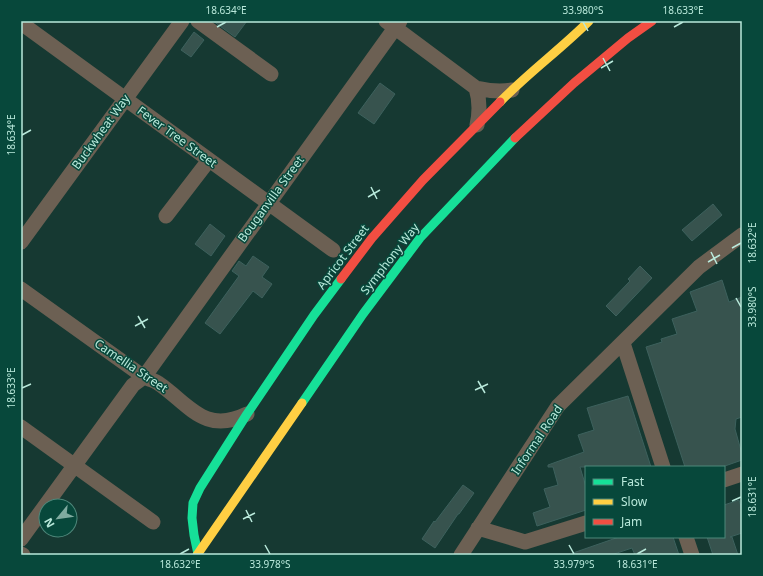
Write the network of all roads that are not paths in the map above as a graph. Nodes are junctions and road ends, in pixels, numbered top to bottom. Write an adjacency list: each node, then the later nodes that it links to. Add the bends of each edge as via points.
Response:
1 (182, 21): 10 (street, Buckwheat Way)
2 (198, 21): 7 (street)
3 (589, 21): 9 (main road, Apricot Street)
4 (652, 21): 33 (main road, Symphony Way, via 574,83 519,134 420,238 363,314)
5 (21, 23): 10 (street, Fever Tree Street)
6 (393, 23): 8 (street); 13 (street, Bouganvilla Street)
7 (271, 74)
8 (476, 88): 9 (street, via 500,92); 11 (street, via 479,97)
9 (512, 90): 11 (main road, Apricot Street)
10 (125, 99): 12 (street, Fever Tree Street); 16 (street, Buckwheat Way)
11 (477, 125): 21 (main road, Apricot Street, via 423,180 372,238 314,315)
12 (209, 160): 13 (street, Fever Tree Street); 14 (street)
13 (268, 203): 17 (street, Fever Tree Street); 20 (street, Bouganvilla Street)
14 (166, 216)
15 (742, 235): 19 (street, Informal Road, via 699,267)
16 (21, 242)
17 (333, 250)
18 (21, 288): 20 (street, Camellia Street)
19 (623, 343): 24 (street); 29 (street, Informal Road, via 558,406)
20 (144, 377): 21 (street, Camellia Street, via 157,382 199,416 228,421); 23 (street, Bouganvilla Street, via 133,385)
21 (247, 414): 33 (main road, Apricot Street, via 193,503 192,521)
22 (21, 427): 23 (street)
23 (75, 465): 27 (street); 31 (street, Bouganvilla Street)
24 (663, 466)
25 (742, 474): 26 (street)
26 (725, 480)
27 (153, 522)
28 (585, 523): 32 (street)
29 (478, 528): 32 (street); 34 (street, Informal Road)
30 (686, 538): 35 (street)
31 (21, 539)
32 (527, 548)
33 (198, 554)
34 (461, 555)
35 (692, 555)

